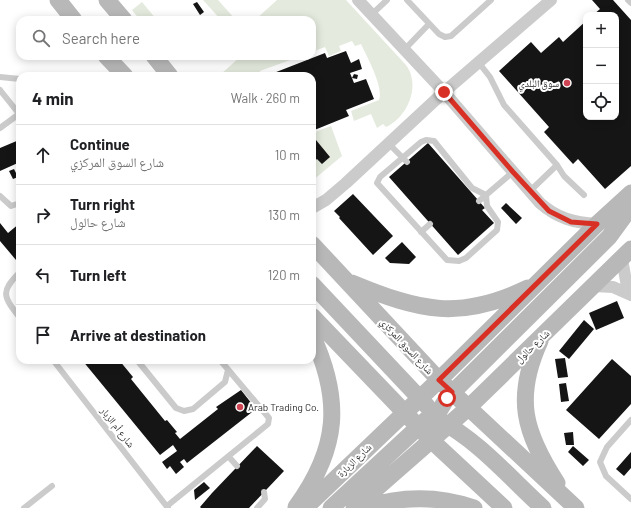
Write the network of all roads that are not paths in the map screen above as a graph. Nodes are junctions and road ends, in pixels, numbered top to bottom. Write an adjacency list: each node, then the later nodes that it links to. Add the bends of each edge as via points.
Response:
1 (58, 0): 11 (main road)
2 (107, 0): 12 (main road)
3 (358, 0): 10 (street)
4 (387, 0): 10 (lane)
5 (408, 0): 13 (lane)
6 (491, 0): 13 (lane, via 451,36 439,34)
7 (551, 0): 18 (street)
8 (628, 0): 9 (lane)
9 (631, 3)
10 (372, 15): 14 (street)
11 (71, 16)
12 (121, 16)
13 (429, 24): 14 (lane)
14 (404, 51): 25 (street)
15 (104, 60): 19 (main road)
16 (110, 60): 20 (main road)
17 (157, 60): 21 (main road)
18 (478, 63): 25 (street); 32 (lane, via 490,77 504,105)
19 (112, 72)
20 (121, 72)
21 (167, 72)
22 (0, 77): 23 (lane)
23 (16, 79)
24 (0, 90): 26 (lane)
25 (444, 92): 29 (street); 33 (street)
26 (16, 110)
27 (16, 116): 28 (lane)
28 (0, 128)
29 (389, 144): 30 (lane); 41 (street, via 326,200)
30 (402, 157): 31 (lane); 36 (lane, via 420,142 434,141 472,188); 45 (lane, via 380,177 377,184)
31 (407, 162)
32 (557, 165): 34 (lane); 37 (lane, via 564,176)
33 (513, 172): 34 (street); 36 (lane)
34 (530, 191): 44 (street, via 549,211 559,217 571,222)
35 (631, 193): 44 (main road)
36 (486, 195): 39 (lane); 45 (lane, via 487,206 499,226 466,258 459,261 447,260)
37 (584, 195)
38 (0, 196): 40 (lane, via 11,206)
39 (479, 201)
40 (16, 204)
41 (316, 206)
42 (631, 207): 63 (main road, via 609,237)
43 (430, 224): 45 (lane)
44 (597, 224): 50 (main road)
45 (421, 232)
46 (316, 248): 49 (main road, شارع السوق المركزي)
47 (627, 254): 51 (main road, شارع حالول); 53 (street)
48 (16, 275): 54 (lane, via 7,283 4,296)
49 (347, 281): 50 (main road, via 387,298 441,310 468,309 488,304 512,296); 62 (main road, شارع السوق المركزي)
50 (539, 282): 62 (main road)
51 (594, 286): 53 (street, via 613,287); 56 (main road, شارع حالول)
52 (316, 288): 64 (main road)
53 (630, 294)
54 (16, 312)
55 (316, 320): 66 (main road)
56 (542, 335): 65 (main road, شارع حالول); 75 (main road, via 525,388 528,428 536,447)
57 (316, 344): 79 (main road, via 330,384 333,406 332,429 318,472)
58 (56, 364): 76 (lane, شارع أم الزبار)
59 (140, 364): 61 (lane, via 176,408 184,411 192,409 222,385 227,379)
60 (223, 364): 61 (lane)
61 (228, 370): 70 (lane, via 269,418 268,424 261,431)
62 (439, 380): 63 (main road, شارع السوق المركزي); 64 (main road); 67 (main road)
63 (452, 392): 65 (main road, شارع السوق المركزي); 67 (main road)
64 (419, 398): 66 (main road); 67 (main road)
65 (468, 408): 67 (main road); 75 (main road, شارع السوق المركزي)
66 (404, 412): 67 (main road); 80 (main road, شارع الزبارة)
67 (434, 418): 69 (main road); 69 (main road); 81 (main road); 86 (main road, via 472,442)
68 (631, 420): 74 (lane, via 610,443 600,462 606,476)
69 (431, 440): 82 (main road); 85 (main road)
70 (229, 457): 71 (lane); 76 (lane)
71 (237, 466)
72 (52, 486): 77 (lane)
73 (264, 492): 78 (lane, via 265,500)
74 (631, 499)
75 (572, 504)
76 (167, 507)
77 (24, 508)
78 (258, 508)
79 (295, 508)
80 (305, 508)
81 (331, 508)
82 (354, 508)
83 (363, 508): 84 (main road, via 391,501 425,498)
84 (474, 508)
85 (504, 508)
86 (543, 508)

